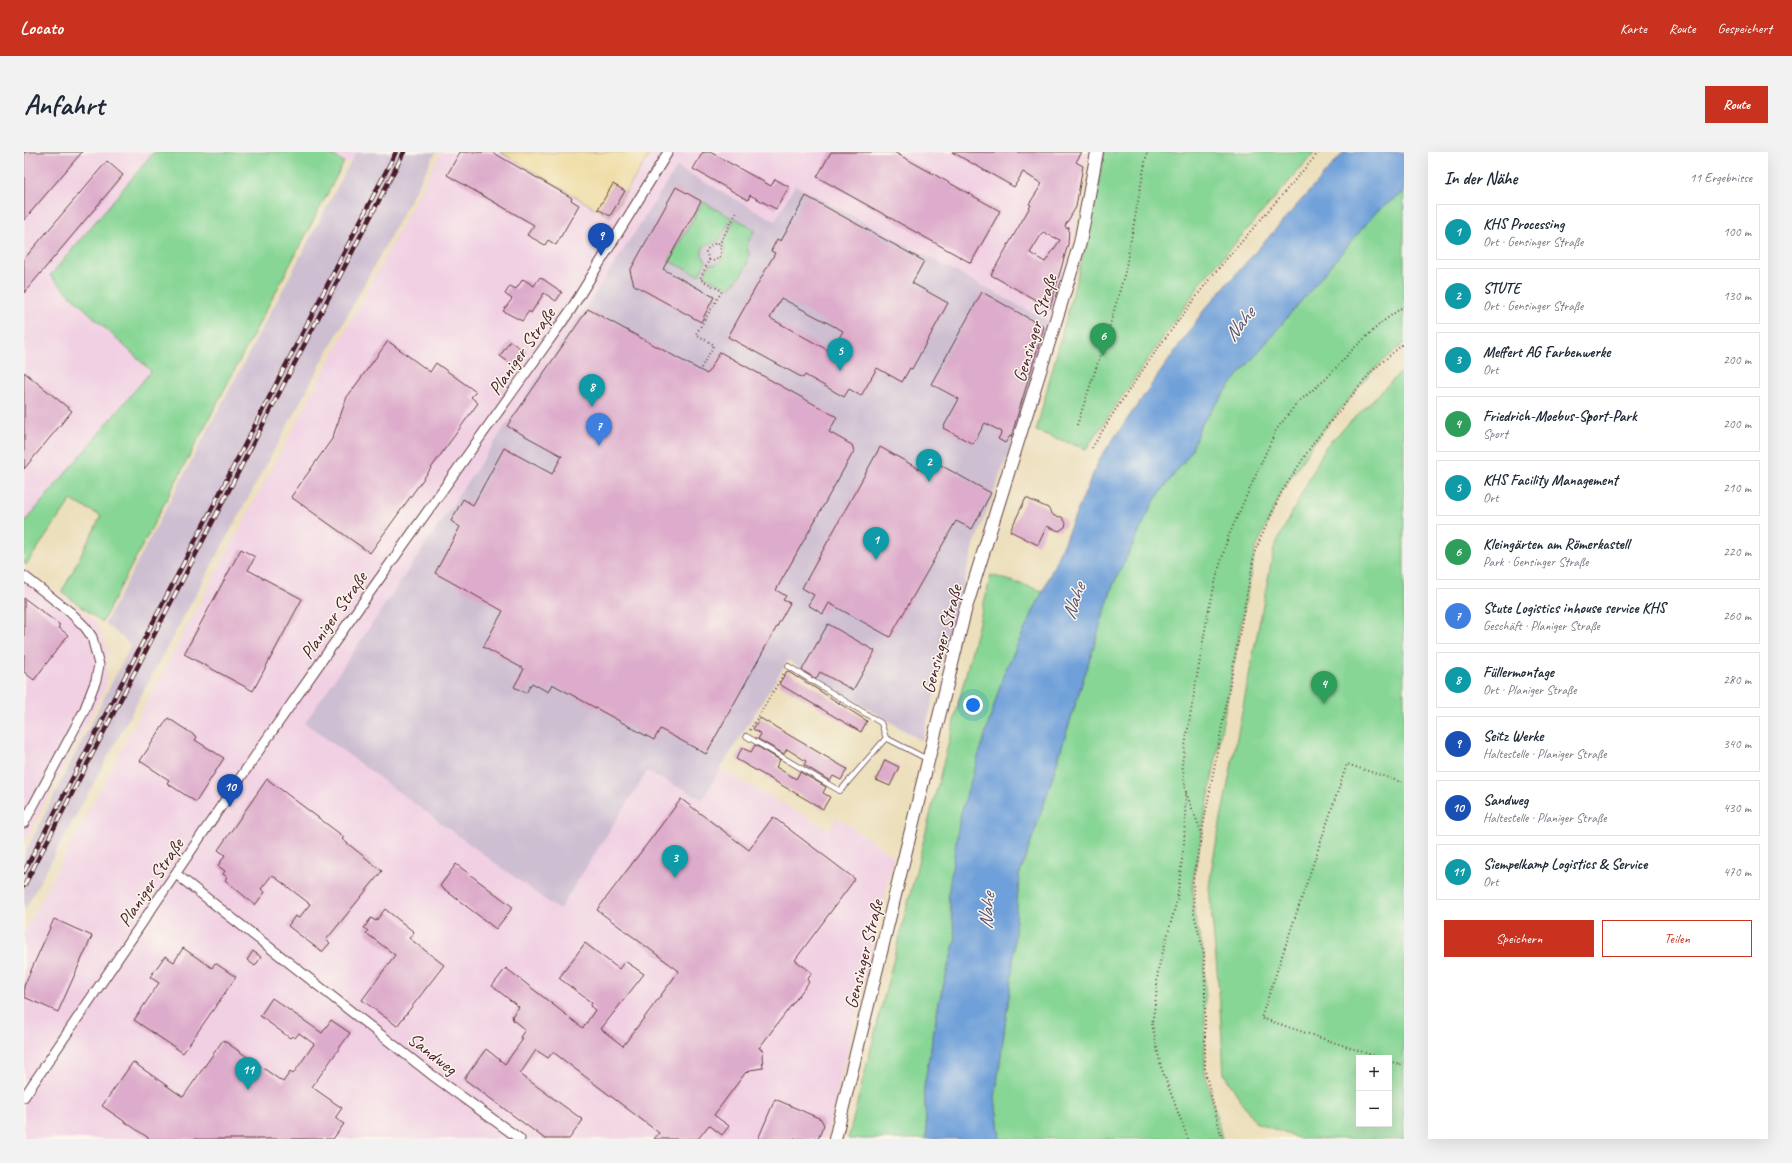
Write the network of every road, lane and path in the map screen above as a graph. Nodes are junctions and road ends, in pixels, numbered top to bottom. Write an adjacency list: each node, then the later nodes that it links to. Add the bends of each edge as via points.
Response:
1 (668, 152): 22 (street, Planiger Straße, via 570,311 264,743)
2 (1097, 152): 17 (street, Gensinger Straße, via 1080,243 965,611)
3 (1147, 152): 11 (path, via 1125,272 1107,336)
4 (1319, 152): 12 (path, via 1210,277 1149,361)
5 (738, 210): 6 (path)
6 (720, 243): 7 (path, via 719,258); 7 (path, via 708,248 706,252)
7 (710, 260): 10 (path, via 700,279 722,291 696,334 714,345)
8 (1404, 306): 19 (path, via 1381,323 1326,379 1297,403 1276,430 1254,477 1228,537 1208,614 1182,763)
9 (1404, 343): 21 (path, via 1371,372 1314,442 1281,493 1255,550)
10 (701, 368)
11 (1077, 424)
12 (1092, 448)
13 (24, 576): 20 (street, via 70,612 92,636 99,665 84,711)
14 (788, 666): 15 (path); 16 (lane, via 881,723)
15 (746, 736): 16 (lane, via 840,791)
16 (886, 738): 17 (lane)
17 (929, 760): 28 (street, Gensinger Straße)
18 (1404, 783): 23 (path, via 1347,764 1261,1018)
19 (1186, 792): 21 (path); 29 (path, via 1184,843 1177,900 1158,970 1152,1024 1161,1067)
20 (24, 823)
21 (1202, 834): 30 (path, via 1193,880 1194,914 1204,954 1205,1071)
22 (176, 874): 26 (street, Planiger Straße); 27 (street, Sandweg, via 432,1074)
23 (1372, 1055)
24 (1392, 1062): 25 (path)
25 (1404, 1066)
26 (24, 1097)
27 (520, 1139)
28 (835, 1139)
29 (1188, 1139)
30 (1222, 1139)

